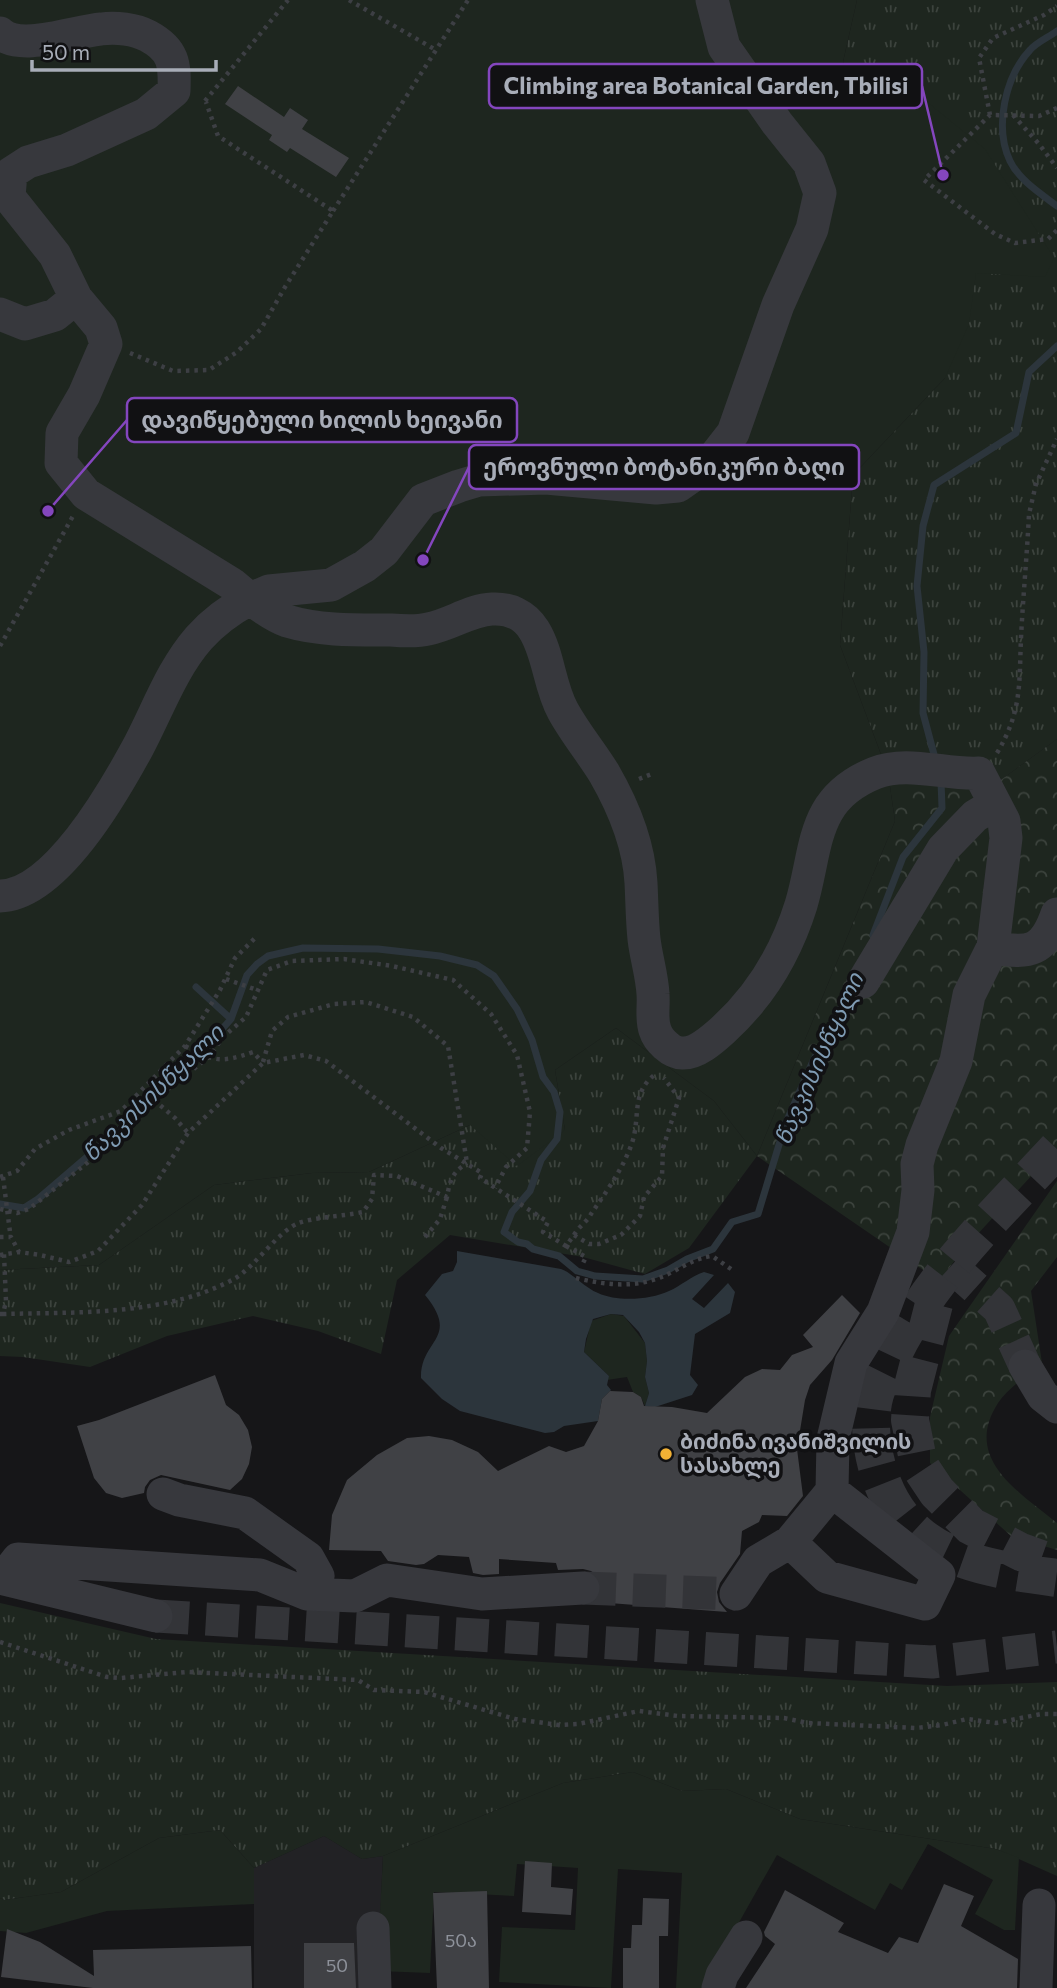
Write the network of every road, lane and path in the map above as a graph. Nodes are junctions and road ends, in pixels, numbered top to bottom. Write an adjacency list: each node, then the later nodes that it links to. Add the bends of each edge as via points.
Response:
1 (288, 0): 9 (path)
2 (349, 0): 7 (path)
3 (468, 0): 7 (path)
4 (712, 0): 21 (street, via 724,47 809,163 820,193 812,229 778,305 733,433 708,465 678,486 546,478 459,485 423,500 384,551 331,585 269,591)
5 (1057, 6): 11 (path, via 993,38 979,58)
6 (0, 33): 8 (street, via 5,38 35,41 102,28 138,31 168,51 175,69)
7 (436, 50): 14 (path)
8 (174, 90): 9 (path); 16 (street, via 146,114 11,173 9,197 55,254)
9 (206, 102): 14 (path, via 218,136)
10 (1057, 108): 12 (path, via 1039,116)
11 (992, 115): 12 (path); 15 (path, via 924,180 995,234 1014,243 1048,239)
12 (1010, 115): 13 (path)
13 (1057, 168)
14 (333, 211): 18 (path, via 261,329 209,370 173,371)
15 (1057, 230)
16 (76, 298): 17 (street, via 55,315 25,324); 18 (street, via 101,328)
17 (0, 314)
18 (106, 344): 20 (street, via 62,433 61,463)
19 (1057, 439): 23 (path, via 1036,484 1029,514 1020,695 1006,738 991,763)
20 (86, 494): 21 (street); 22 (path)
21 (250, 599): 23 (street, via 288,621 337,629 423,631 493,609 523,617 535,631 562,710 604,774 628,824 638,858 652,1020 656,1034 670,1049 682,1053 714,1038 764,986 800,906 822,819 850,786 892,768); 25 (street, via 227,611 198,638 162,694 138,748 63,861 28,889)
22 (0, 646)
23 (971, 773): 24 (street)
24 (995, 804): 28 (street, via 1006,838); 30 (street, via 975,816 943,849)
25 (0, 896)
26 (1057, 914): 28 (street, via 1037,947 1017,953)
27 (255, 938): 29 (path, via 235,958)
28 (993, 947): 55 (street, via 969,995 956,1061 922,1145 912,1232 883,1312 851,1363 832,1439)
29 (226, 979): 31 (path); 32 (path)
30 (863, 982)
31 (257, 990): 33 (path, via 246,1017 223,1037); 39 (path, via 267,970 292,961 344,959 453,980 491,1014 517,1055 530,1112 527,1149 506,1167)
32 (185, 1046): 33 (path); 38 (path, via 121,1111 69,1130 35,1149 17,1171)
33 (209, 1058): 34 (path, via 226,1061 253,1052); 35 (path)
34 (263, 1063): 36 (path); 37 (path, via 304,1055 326,1061); 37 (path, via 272,1031 288,1017 334,1004 366,1002 413,1017 448,1046)
35 (154, 1100): 36 (path); 41 (path, via 39,1202 18,1213)
36 (188, 1133): 47 (path, via 142,1205 98,1251 69,1262)
37 (467, 1163): 39 (path); 40 (path, via 450,1178)
38 (1, 1177): 42 (path, bridge)
39 (495, 1188): 46 (path, via 548,1222 542,1232)
40 (447, 1197): 45 (path, via 440,1219); 52 (path, via 397,1176 374,1175 372,1199 363,1212 298,1223 237,1278 200,1293 137,1308)
41 (0, 1209)
42 (11, 1235): 44 (path); 47 (path)
43 (574, 1235): 43 (path, via 609,1191 632,1142 640,1091 659,1071 679,1098 663,1148 662,1176 644,1197 640,1216 621,1235 600,1244 589,1244); 46 (path)
44 (0, 1237)
45 (425, 1237)
46 (566, 1246): 49 (path, via 586,1257)
47 (19, 1252): 48 (path)
48 (2, 1254): 52 (path, via 6,1301)
49 (583, 1263)
50 (734, 1271): 51 (path, via 712,1256 635,1285 603,1285)
51 (576, 1278)
52 (1, 1314)
53 (1025, 1366): 54 (street, via 1042,1396)
54 (1057, 1407)
55 (832, 1491): 57 (street); 57 (street, via 939,1575 925,1604 827,1577)
56 (163, 1493): 60 (street, via 245,1513 260,1523 308,1558 318,1576)
57 (790, 1542): 61 (street, via 758,1561)
58 (2, 1578): 60 (street, via 18,1559 260,1575); 62 (street)
59 (583, 1588): 60 (street, via 482,1594 387,1580 355,1596)
60 (307, 1594)
61 (736, 1594)
62 (156, 1616)
63 (0, 1642): 64 (path, via 107,1677 187,1672 358,1680 374,1690 424,1692 539,1723 578,1724 639,1711 916,1728 967,1719 996,1723)
64 (1057, 1714)
65 (1039, 1905): 70 (street)
66 (373, 1928): 68 (street)
67 (746, 1937): 69 (street)
68 (375, 1988)
69 (718, 1988)
70 (1036, 1988)

